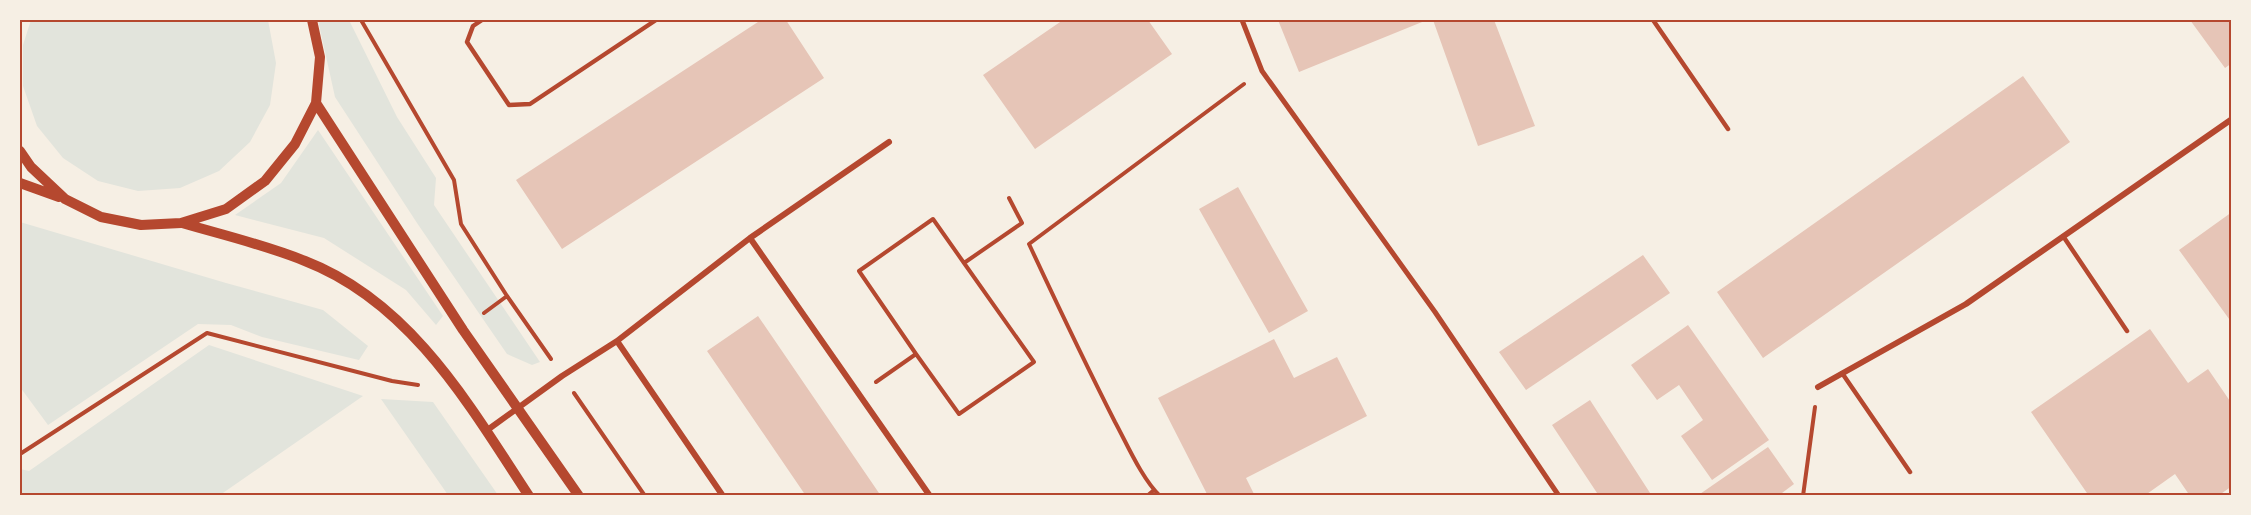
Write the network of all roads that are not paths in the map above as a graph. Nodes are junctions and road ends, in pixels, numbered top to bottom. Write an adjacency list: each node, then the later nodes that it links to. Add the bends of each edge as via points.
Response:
1 (312, 20): 6 (street, via 320,57)
2 (482, 20): 3 (lane, via 473,26 467,42 509,105 530,104)
3 (656, 20)
4 (1242, 20): 27 (street, via 1262,71 1435,312)
5 (1653, 20): 8 (lane)
6 (316, 103): 13 (street, via 295,144 265,181 226,208); 20 (street)
7 (2232, 119): 14 (street)
8 (1728, 129)
9 (890, 142): 15 (street)
10 (20, 151): 12 (street)
11 (20, 183): 12 (street)
12 (64, 199): 13 (street, via 101,217 141,225)
13 (181, 223): 21 (street, via 306,261 344,280 382,307 419,341)
14 (2063, 236): 16 (lane); 18 (street, via 1966,304)
15 (750, 238): 17 (street); 26 (street)
16 (2127, 331)
17 (617, 342): 20 (street); 25 (street)
18 (1842, 373): 19 (street); 22 (lane)
19 (1818, 387)
20 (518, 408): 21 (street); 24 (street)
21 (486, 431): 23 (street)
22 (1910, 472)
23 (529, 495)
24 (579, 495)
25 (723, 495)
26 (930, 495)
27 (1559, 495)

